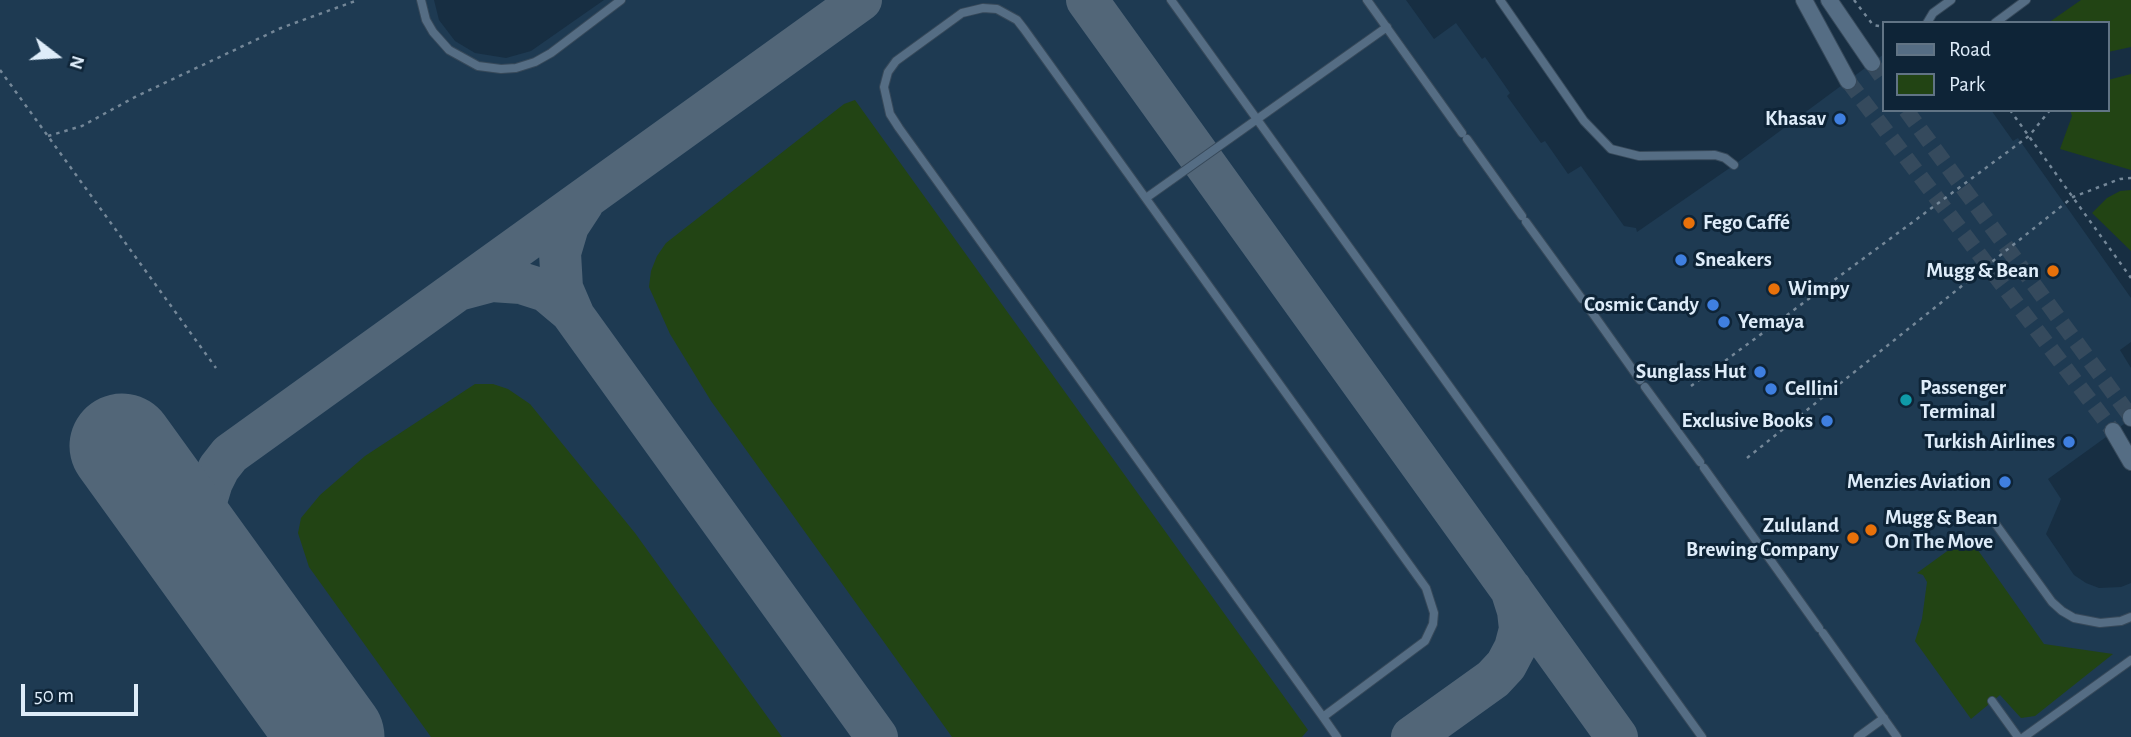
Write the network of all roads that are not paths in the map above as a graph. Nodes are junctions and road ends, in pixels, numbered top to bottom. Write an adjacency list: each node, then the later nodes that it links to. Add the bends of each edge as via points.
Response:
1 (421, 0): 2 (lane, via 426,20 449,50 478,66 501,69 516,68 551,53)
2 (621, 0)
3 (1171, 0): 15 (lane)
4 (1367, 0): 12 (lane)
5 (1500, 0): 16 (lane, via 1584,121 1611,149 1639,156 1715,155)
6 (1804, 0): 14 (street)
7 (1829, 0): 13 (street)
8 (1951, 0): 10 (lane)
9 (2026, 0): 11 (lane)
10 (1928, 21)
11 (1998, 21)
12 (1387, 27): 15 (lane); 25 (lane)
13 (1872, 63)
14 (1848, 81)
15 (1257, 120): 17 (lane); 27 (lane)
16 (1734, 165)
17 (1146, 198): 24 (lane, via 1430,597 1433,624 1425,641); 24 (lane, via 1024,29 1007,13 984,8 962,13 908,51 888,72 886,100 899,128)
18 (2113, 431): 19 (street)
19 (2131, 462)
20 (1992, 519): 21 (lane, via 2062,611 2100,623)
21 (2131, 617)
22 (2131, 660): 31 (lane)
23 (1993, 701): 30 (lane)
24 (1323, 717): 26 (lane)
25 (1884, 718): 28 (lane); 29 (lane)
26 (1337, 737)
27 (1702, 737)
28 (1858, 737)
29 (1897, 737)
30 (2018, 737)
31 (2024, 737)

